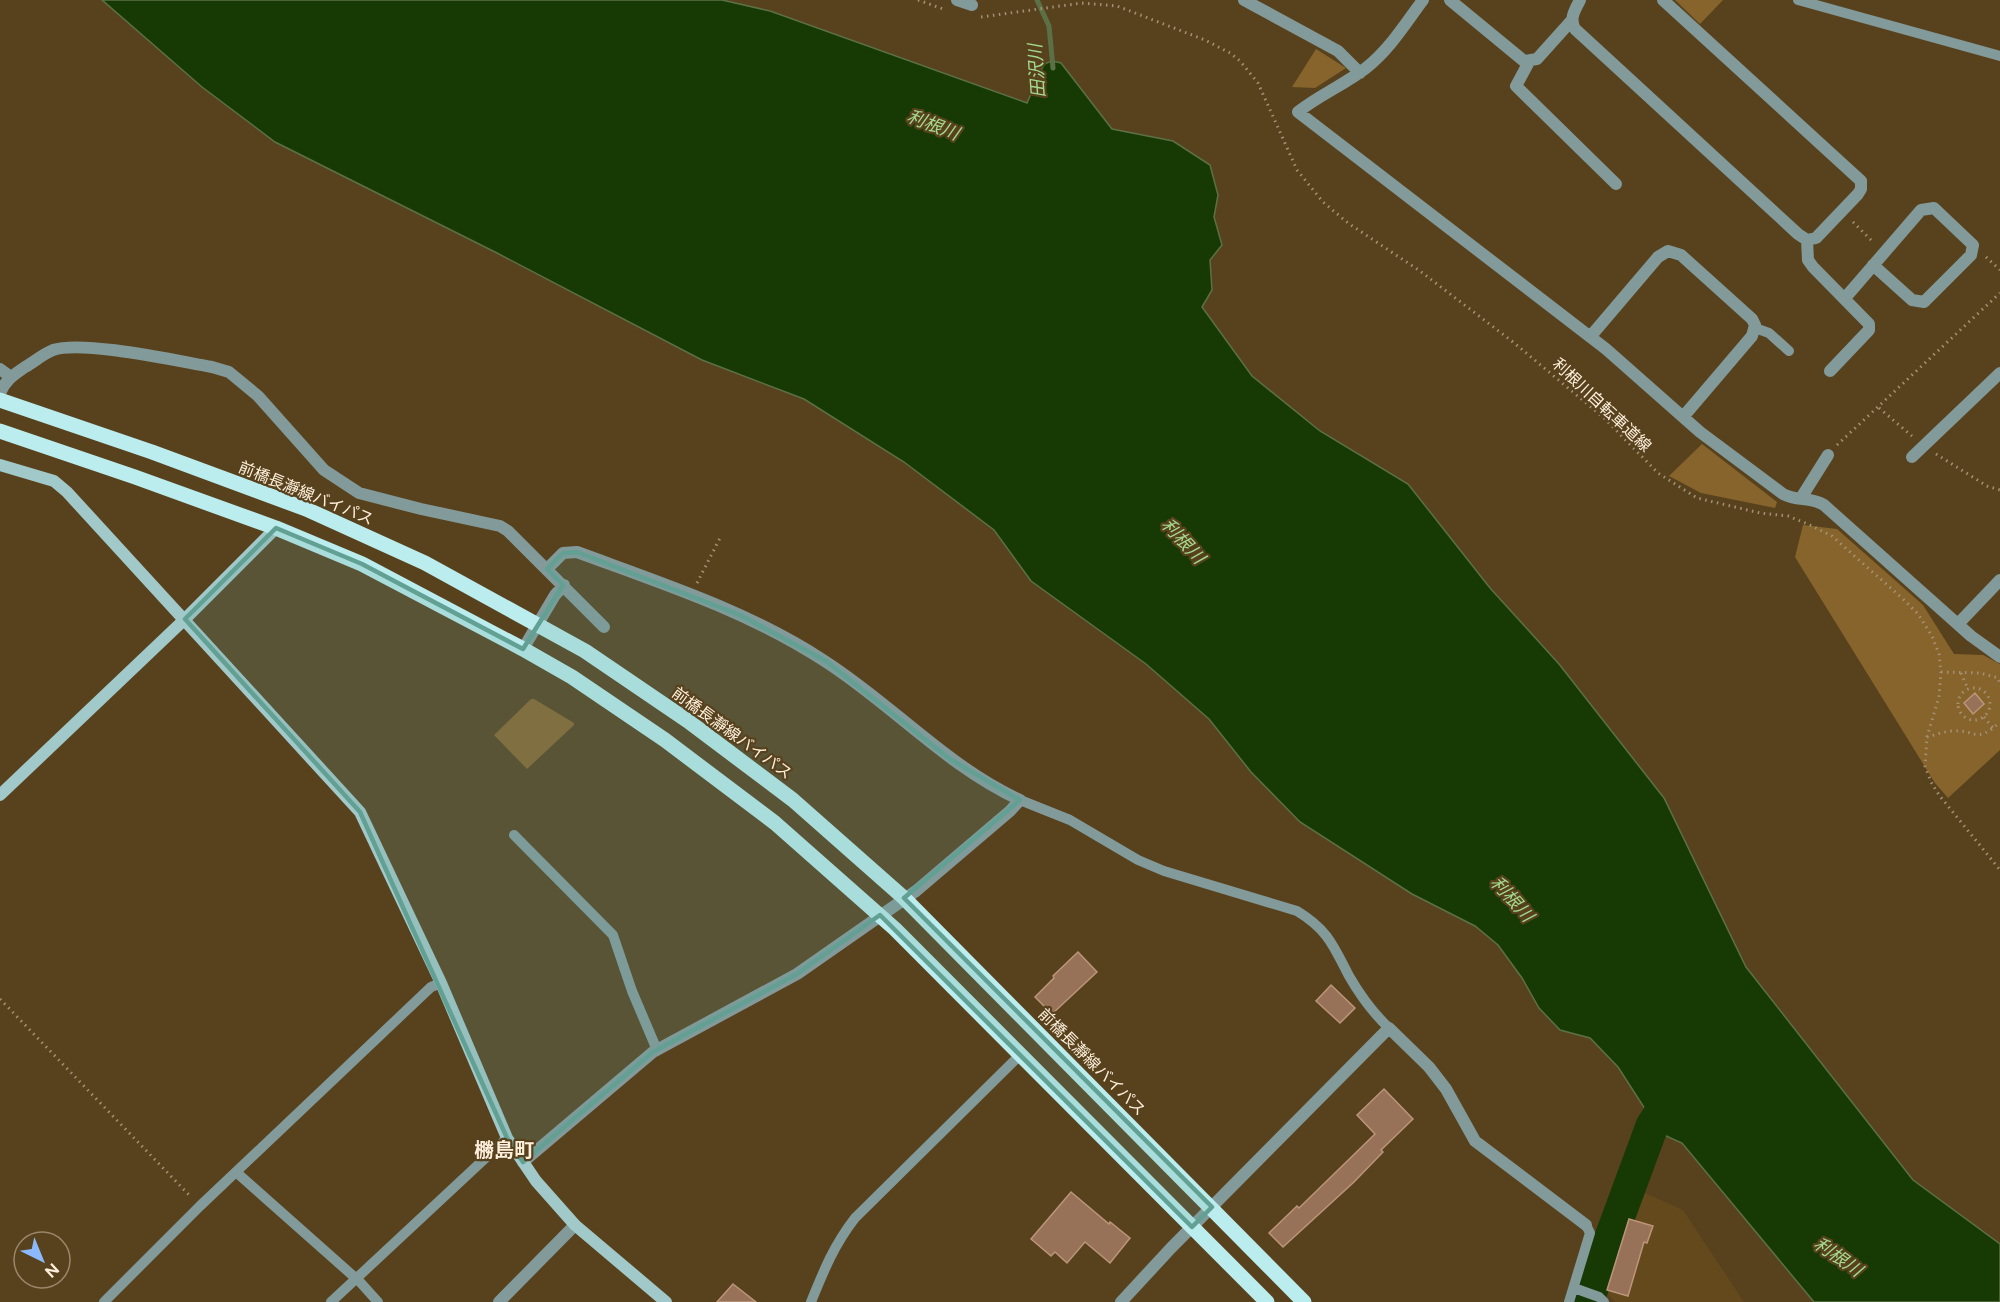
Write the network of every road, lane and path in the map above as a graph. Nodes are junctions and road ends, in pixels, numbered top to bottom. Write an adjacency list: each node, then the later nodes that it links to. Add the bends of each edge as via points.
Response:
1 (957, 0): 8 (street)
2 (1244, 0): 13 (street, via 1338,51)
3 (1423, 0): 13 (street, via 1387,50)
4 (1450, 0): 12 (street, via 1524,61)
5 (1580, 0): 10 (street)
6 (1663, 0): 15 (street, via 1861,181 1858,194)
7 (1798, 0): 11 (lane)
8 (972, 5)
9 (1002, 15): 51 (path, 利根川自転車道線, via 1082,3 1117,6 1218,45 1250,72 1264,94 1297,170 1333,211 1522,349 1592,407 1669,482 1709,502 1788,516 1832,536 1918,614 1932,636)
10 (1572, 20): 12 (street, via 1537,59); 16 (street, via 1575,29)
11 (2000, 56)
12 (1530, 60): 14 (street, via 1516,86)
13 (1360, 73): 22 (street, via 1298,112)
14 (1616, 184)
15 (1842, 212): 16 (street, via 1820,235); 17 (path)
16 (1807, 240): 20 (street, via 1808,260)
17 (1884, 253): 18 (street); 18 (street, via 1921,210 1934,208 1973,245 1971,255 1924,302 1912,300)
18 (1873, 265): 20 (street)
19 (2000, 293): 29 (path)
20 (1845, 298): 24 (street, via 1866,319 1869,330)
21 (1755, 328): 22 (street, via 1752,319 1681,255 1668,250); 23 (lane, via 1769,333); 30 (street)
22 (1590, 338): 30 (street)
23 (1789, 351)
24 (1830, 371)
25 (5, 373): 27 (street); 40 (street, via 63,348 96,348 229,372 258,396 335,478 360,493 500,526)
26 (2000, 373): 32 (street)
27 (0, 393)
28 (0, 400): 45 (main road, 前橋長瀞線バイパス, via 306,509 425,563)
29 (1879, 408): 32 (path); 33 (path)
30 (1683, 417): 37 (street, via 1783,494)
31 (0, 431): 38 (main road)
32 (1923, 446): 34 (street); 36 (path)
33 (1828, 455): 37 (street)
34 (1912, 457)
35 (0, 465): 44 (street, via 54,482 67,492)
36 (2000, 490)
37 (1801, 498): 46 (street, via 1824,505)
38 (276, 528): 44 (street); 48 (main road, via 362,564)
39 (720, 538): 43 (path)
40 (547, 569): 42 (street); 43 (street, via 563,553 577,552)
41 (2000, 580): 46 (street)
42 (564, 585): 45 (street); 47 (street)
43 (691, 595): 61 (street, via 740,615 826,661 951,759)
44 (185, 619): 60 (street); 66 (street, via 360,812)
45 (538, 624): 48 (street); 64 (main road, 前橋長瀞線バイパス, via 688,721 746,764)
46 (1958, 624): 49 (street)
47 (604, 627)
48 (523, 649): 65 (main road, via 572,677 728,785)
49 (2000, 657)
50 (2000, 670): 53 (path)
51 (1941, 672): 52 (path); 59 (path, 利根川自転車道線, via 1939,698)
52 (1961, 673): 53 (path); 55 (path)
53 (1998, 678): 54 (path)
54 (2000, 684)
55 (1968, 689): 56 (path, via 1978,688 1990,698 1990,709); 56 (path, via 1959,701 1960,712 1968,719)
56 (1984, 717): 58 (path)
57 (2000, 722): 58 (path)
58 (1993, 728): 59 (path, via 1976,736 1950,731)
59 (1927, 737): 63 (path, 利根川自転車道線, via 1925,766 1930,782)
60 (0, 795)
61 (1020, 800): 64 (street); 68 (lane, via 1070,820 1164,871 1268,900 1311,919 1330,939 1366,1002)
62 (514, 835): 69 (lane, via 613,935)
63 (2000, 870)
64 (904, 898): 65 (street); 75 (main road, 前橋長瀞線バイパス)
65 (880, 915): 69 (street, via 797,974); 70 (main road)
66 (441, 983): 71 (street); 73 (lane, via 431,987)
67 (0, 999): 74 (path)
68 (1389, 1028): 75 (street); 77 (street, via 1429,1066 1475,1141)
69 (657, 1050): 72 (street)
70 (1020, 1055): 78 (main road); 87 (lane, via 855,1218 835,1246)
71 (507, 1138): 72 (street); 79 (lane)
72 (523, 1162): 76 (street)
73 (236, 1172): 74 (lane); 79 (lane)
74 (200, 1206): 82 (lane)
75 (1212, 1207): 78 (street); 90 (main road, 前橋長瀞線バイパス)
76 (575, 1225): 85 (street); 86 (street)
77 (1586, 1225): 80 (lane, via 1590,1233)
78 (1192, 1227): 88 (street); 89 (main road)
79 (355, 1278): 83 (lane); 84 (lane)
80 (1578, 1290): 81 (lane); 91 (lane)
81 (1601, 1300)
82 (104, 1302)
83 (331, 1302)
84 (378, 1302)
85 (500, 1302)
86 (666, 1302)
87 (811, 1302)
88 (1121, 1302)
89 (1267, 1302)
90 (1304, 1302)
91 (1569, 1302)

